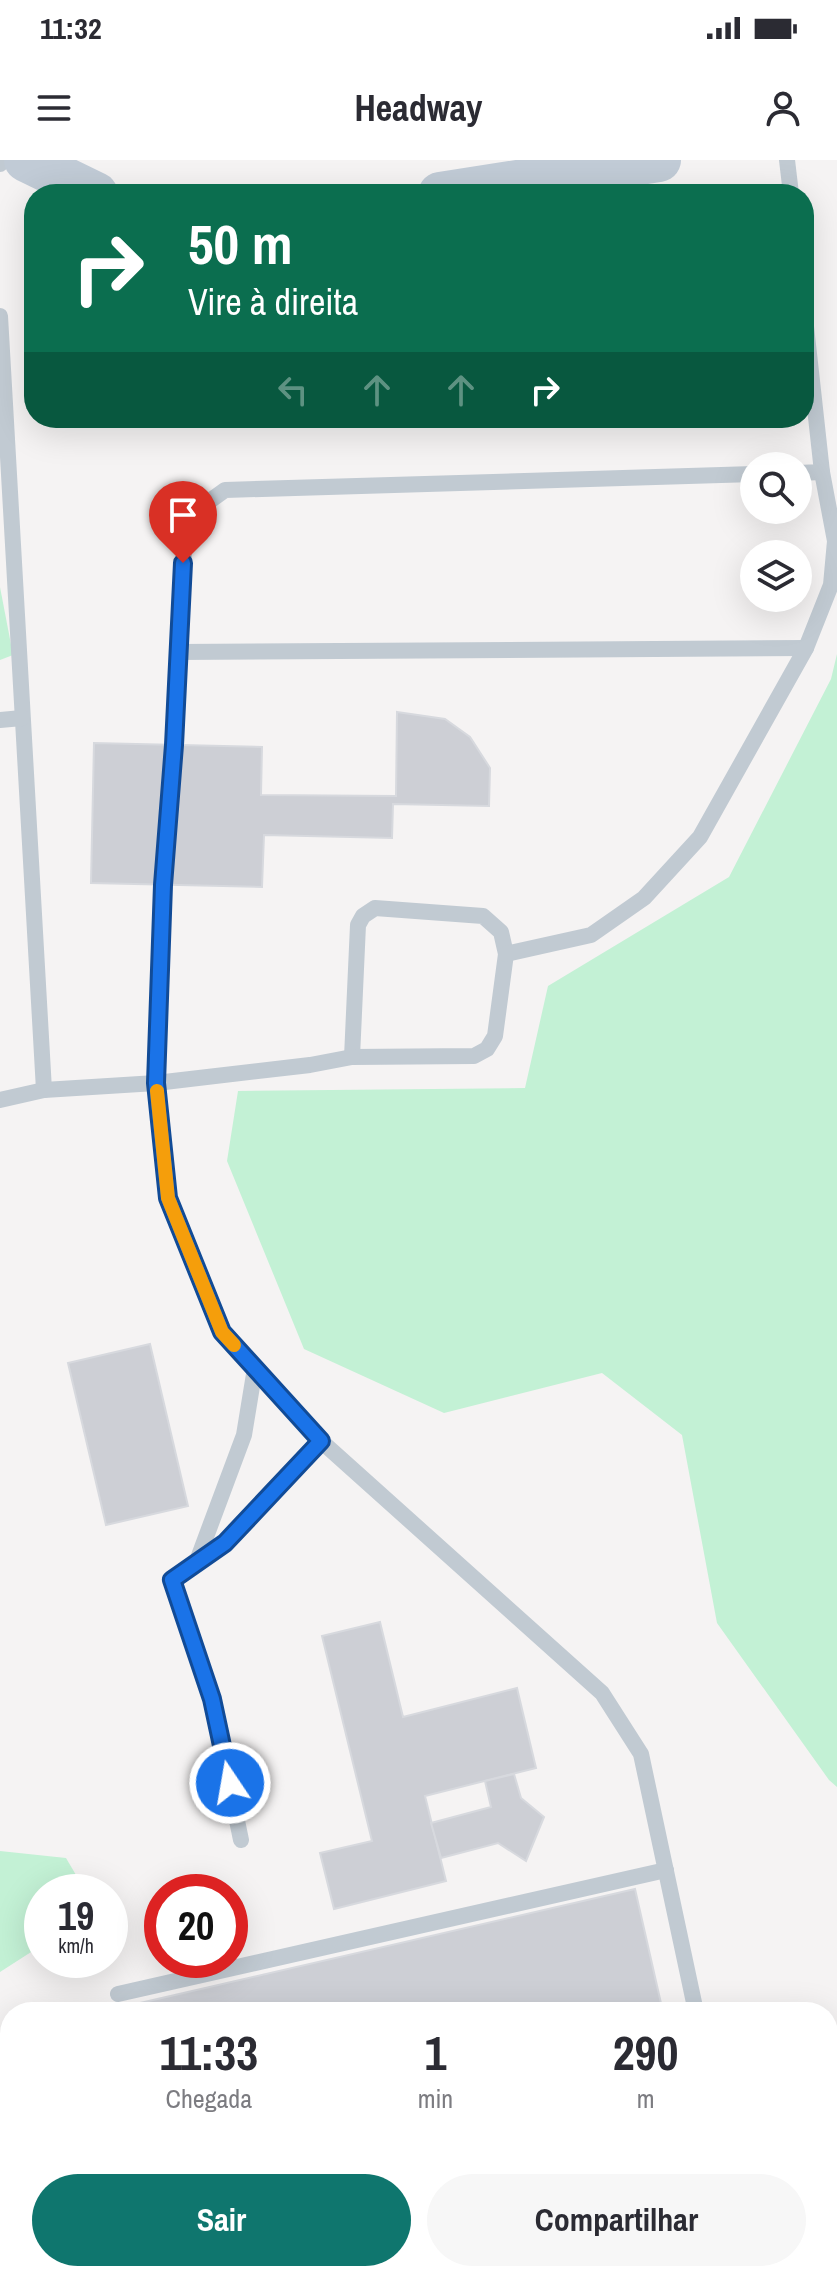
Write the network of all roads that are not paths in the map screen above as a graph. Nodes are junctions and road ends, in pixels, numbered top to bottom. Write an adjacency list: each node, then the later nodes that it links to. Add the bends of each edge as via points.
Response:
1 (26, 160): 4 (street)
2 (659, 160): 5 (street)
3 (787, 160): 6 (lane)
4 (75, 184)
5 (504, 184)
6 (790, 184)
7 (0, 316): 14 (lane)
8 (814, 399): 10 (lane)
9 (812, 472): 10 (lane)
10 (822, 472): 12 (lane, via 835,541 831,585)
11 (740, 474): 13 (lane, via 225,490 200,508 185,534)
12 (806, 648): 13 (lane); 16 (lane, via 700,837 644,898 591,935)
13 (178, 652): 18 (lane)
14 (22, 718): 15 (lane); 19 (lane)
15 (0, 720)
16 (506, 954): 17 (lane, via 495,1036 487,1049 474,1056); 17 (lane, via 501,932 483,916 375,908 363,916 358,925)
17 (352, 1057): 18 (lane)
18 (156, 1083): 19 (lane); 21 (lane, via 168,1198 222,1332)
19 (44, 1090): 20 (lane)
20 (0, 1100)
21 (255, 1368): 22 (lane); 23 (lane, via 244,1435)
22 (321, 1441): 24 (lane); 27 (lane, via 602,1693 641,1754)
23 (218, 1509): 24 (lane); 25 (lane)
24 (225, 1543): 25 (lane)
25 (197, 1561): 26 (lane, via 172,1580 212,1699)
26 (241, 1840)
27 (666, 1870): 28 (lane); 29 (lane)
28 (118, 1994)
29 (694, 2002)

